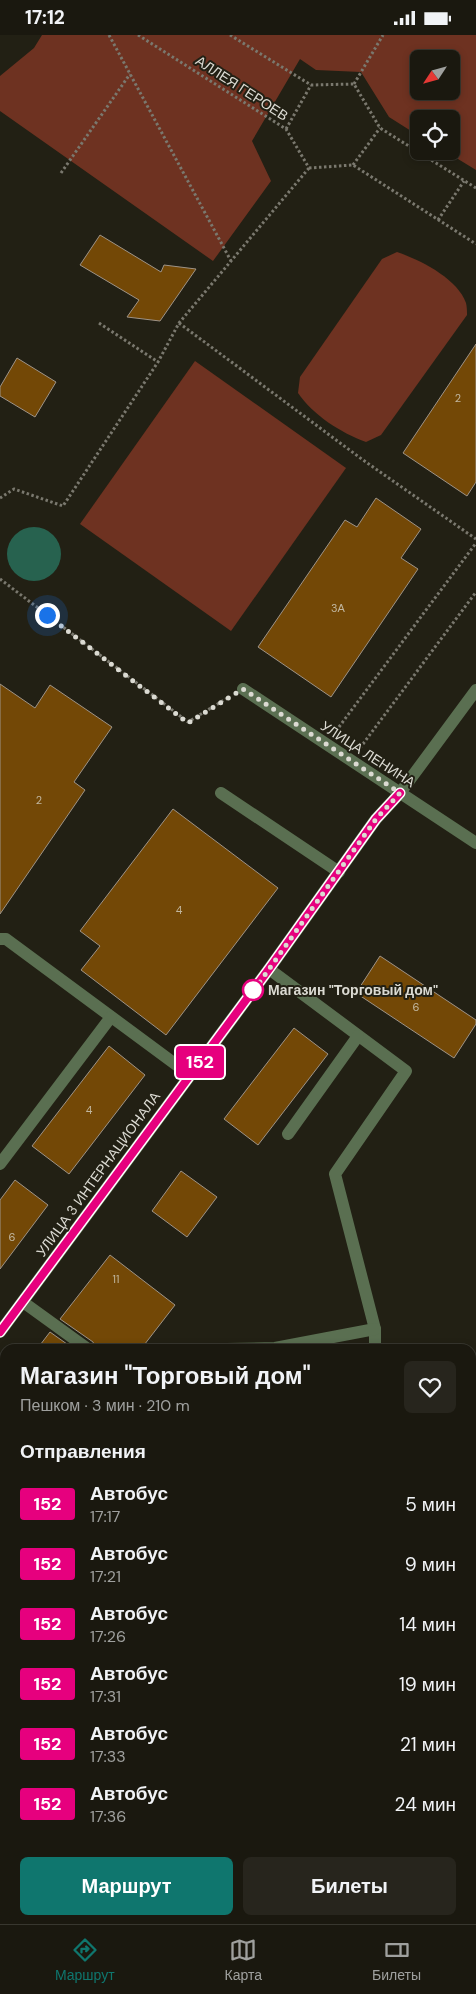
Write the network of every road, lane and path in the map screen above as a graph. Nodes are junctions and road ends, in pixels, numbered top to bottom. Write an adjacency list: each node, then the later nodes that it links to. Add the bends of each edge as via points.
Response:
1 (109, 35): 5 (path)
2 (138, 35): 8 (path, АЛЛЕЯ ГЕРОЕВ)
3 (230, 35): 7 (path)
4 (383, 35): 6 (path)
5 (130, 74): 12 (path); 17 (path)
6 (354, 84): 7 (path); 9 (path)
7 (311, 85): 8 (path)
8 (286, 129): 11 (path, АЛЛЕЯ ГЕРОЕВ)
9 (380, 129): 10 (path); 13 (path)
10 (354, 165): 11 (path); 15 (path)
11 (309, 168): 17 (path)
12 (61, 173)
13 (464, 181): 14 (path); 15 (path)
14 (476, 188)
15 (438, 220): 16 (path)
16 (476, 244)
17 (231, 261): 19 (path)
18 (99, 323): 20 (path)
19 (179, 323): 20 (path); 22 (path)
20 (158, 362): 21 (path, via 64,506 14,489)
21 (0, 498)
22 (476, 541): 23 (path)
23 (474, 548): 28 (path)
24 (0, 579): 26 (path, via 188,723)
25 (476, 592): 29 (path)
26 (243, 689): 28 (street, УЛИЦА ЛЕНИНА)
27 (476, 690): 31 (street, УЛИЦА 3 ИНТЕРНАЦИОНАЛА)
28 (326, 744): 29 (street, УЛИЦА ЛЕНИНА)
29 (351, 760): 31 (street, УЛИЦА ЛЕНИНА)
30 (221, 793): 33 (street)
31 (400, 793): 32 (street, УЛИЦА ЛЕНИНА); 33 (street, УЛИЦА 3 ИНТЕРНАЦИОНАЛА, via 376,819)
32 (476, 843)
33 (339, 872): 35 (street, УЛИЦА 3 ИНТЕРНАЦИОНАЛА)
34 (0, 939): 36 (street, via 6,939)
35 (269, 969): 37 (street); 38 (street, УЛИЦА 3 ИНТЕРНАЦИОНАЛА)
36 (111, 1017): 38 (street); 40 (street)
37 (358, 1036): 39 (street); 42 (street, via 406,1071 335,1174)
38 (190, 1075): 41 (street, УЛИЦА 3 ИНТЕРНАЦИОНАЛА)
39 (288, 1134)
40 (0, 1164)
41 (23, 1302): 43 (street, УЛИЦА 3 ИНТЕРНАЦИОНАЛА); 44 (street)
42 (375, 1329): 45 (street); 46 (street)
43 (0, 1332)
44 (81, 1344)
45 (296, 1344)
46 (375, 1344)

